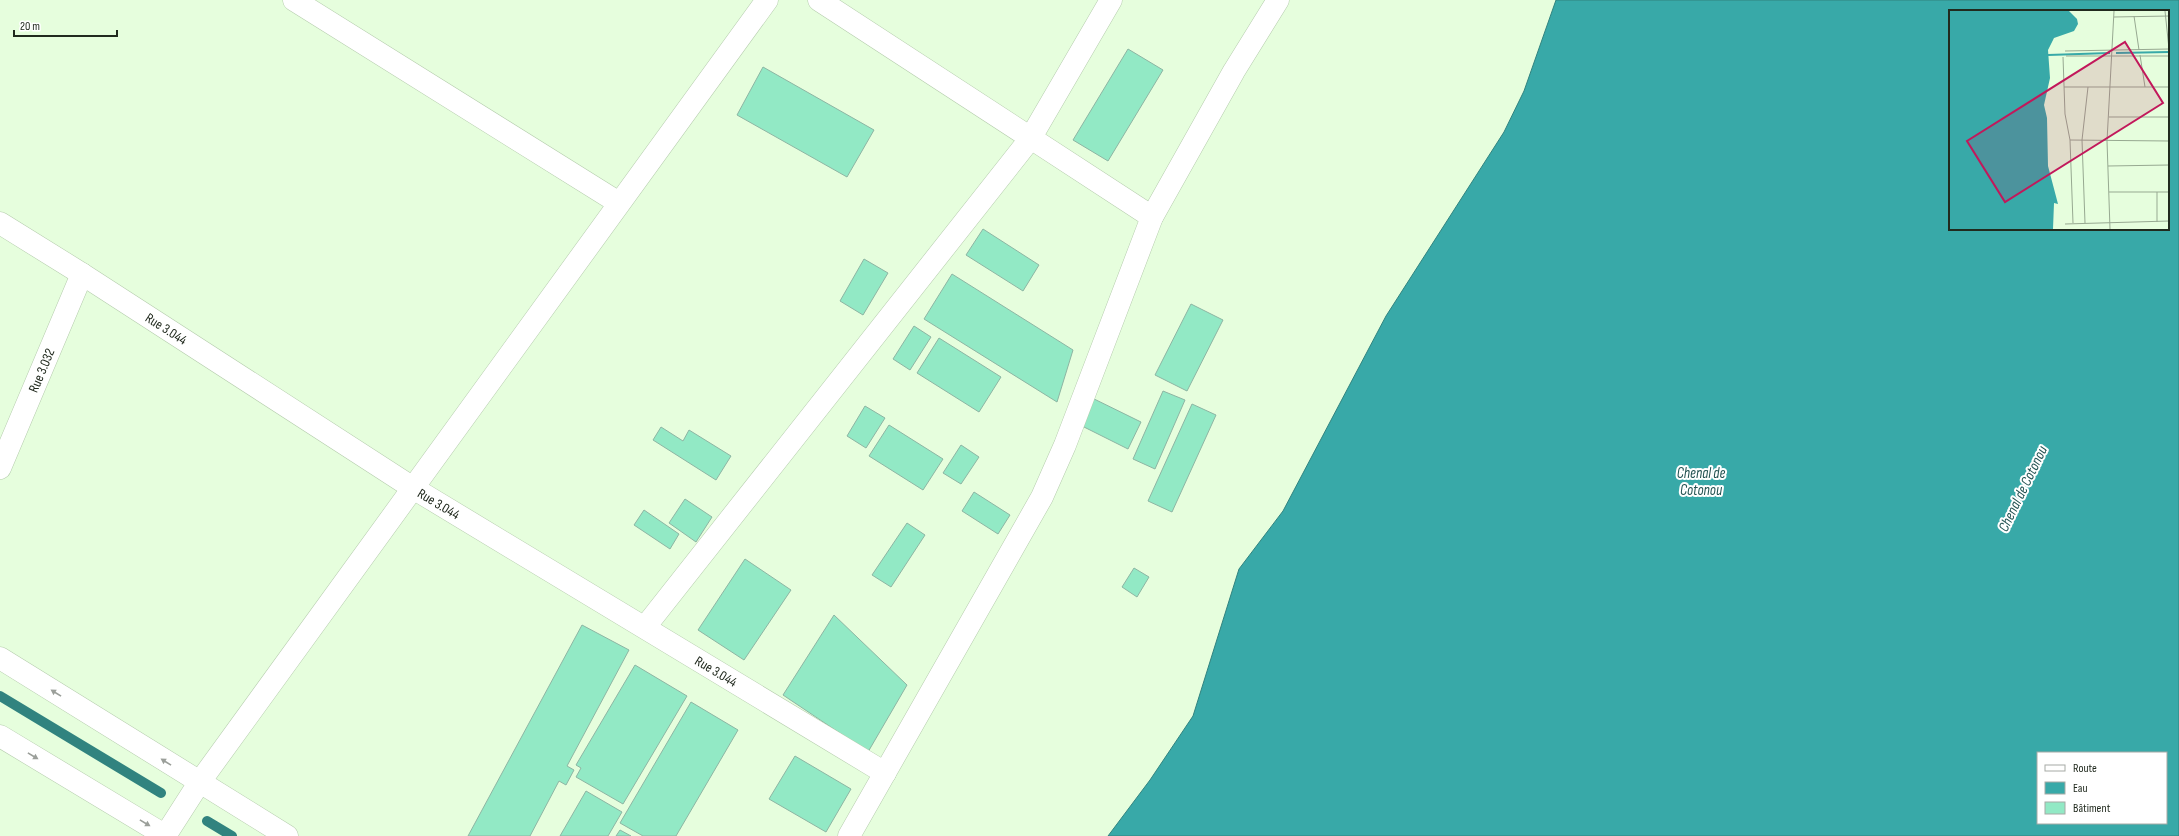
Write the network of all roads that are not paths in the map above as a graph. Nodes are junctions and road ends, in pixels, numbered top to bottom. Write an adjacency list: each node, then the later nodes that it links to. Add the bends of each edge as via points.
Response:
1 (294, 0): 7 (street)
2 (767, 0): 7 (street)
3 (819, 0): 6 (street)
4 (1111, 0): 6 (street)
5 (1278, 0): 8 (street, via 1234,71)
6 (1030, 139): 8 (street); 13 (street)
7 (619, 203): 12 (street)
8 (1152, 217): 16 (street, via 1065,444 1042,497)
9 (0, 223): 10 (street, Rue 3.044)
10 (82, 274): 11 (street, Rue 3.032); 12 (street, Rue 3.044)
11 (0, 468)
12 (413, 488): 13 (street, Rue 3.044); 17 (street)
13 (645, 627): 16 (street, Rue 3.044)
14 (0, 658): 17 (street, one-way to 14)
15 (0, 736): 18 (street, one-way to 18)
16 (885, 773): 20 (street)
17 (199, 783): 18 (street); 19 (street)
18 (166, 836)
19 (287, 836)
20 (849, 836)

